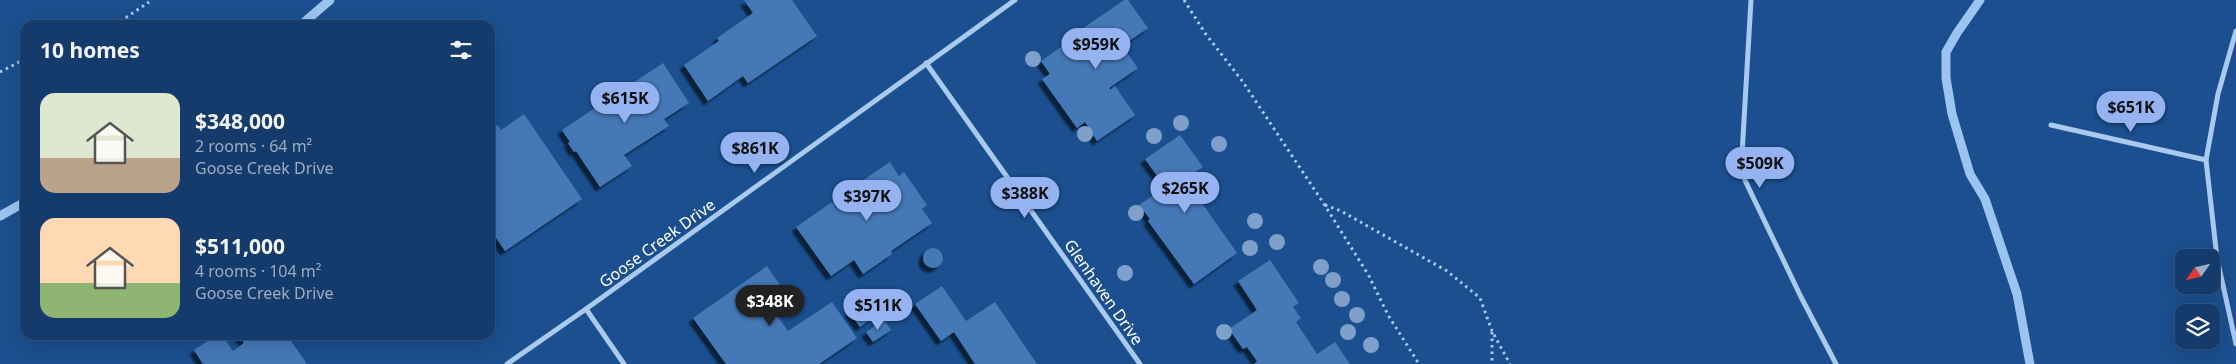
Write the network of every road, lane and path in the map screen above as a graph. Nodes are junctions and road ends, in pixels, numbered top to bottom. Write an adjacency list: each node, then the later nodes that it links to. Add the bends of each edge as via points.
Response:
1 (1015, 0): 8 (street, Goose Creek Drive)
2 (1184, 0): 12 (path)
3 (1751, 0): 22 (street, via 1741,172)
4 (149, 2): 5 (path)
5 (122, 20)
6 (2236, 30): 11 (street, via 2218,94)
7 (20, 62): 9 (path)
8 (926, 63): 13 (street, Goose Creek Drive); 18 (street, Glenhaven Drive)
9 (0, 72)
10 (2051, 125): 11 (street)
11 (2206, 160): 15 (street, via 2217,258)
12 (1324, 204): 14 (path, via 1447,271 1480,298); 19 (path)
13 (586, 309): 16 (street, Goose Creek Drive); 17 (street)
14 (1492, 331): 20 (path); 21 (path)
15 (2236, 344)
16 (507, 364)
17 (624, 364)
18 (1140, 364)
19 (1419, 364)
20 (1492, 364)
21 (1510, 364)
22 (1836, 364)

